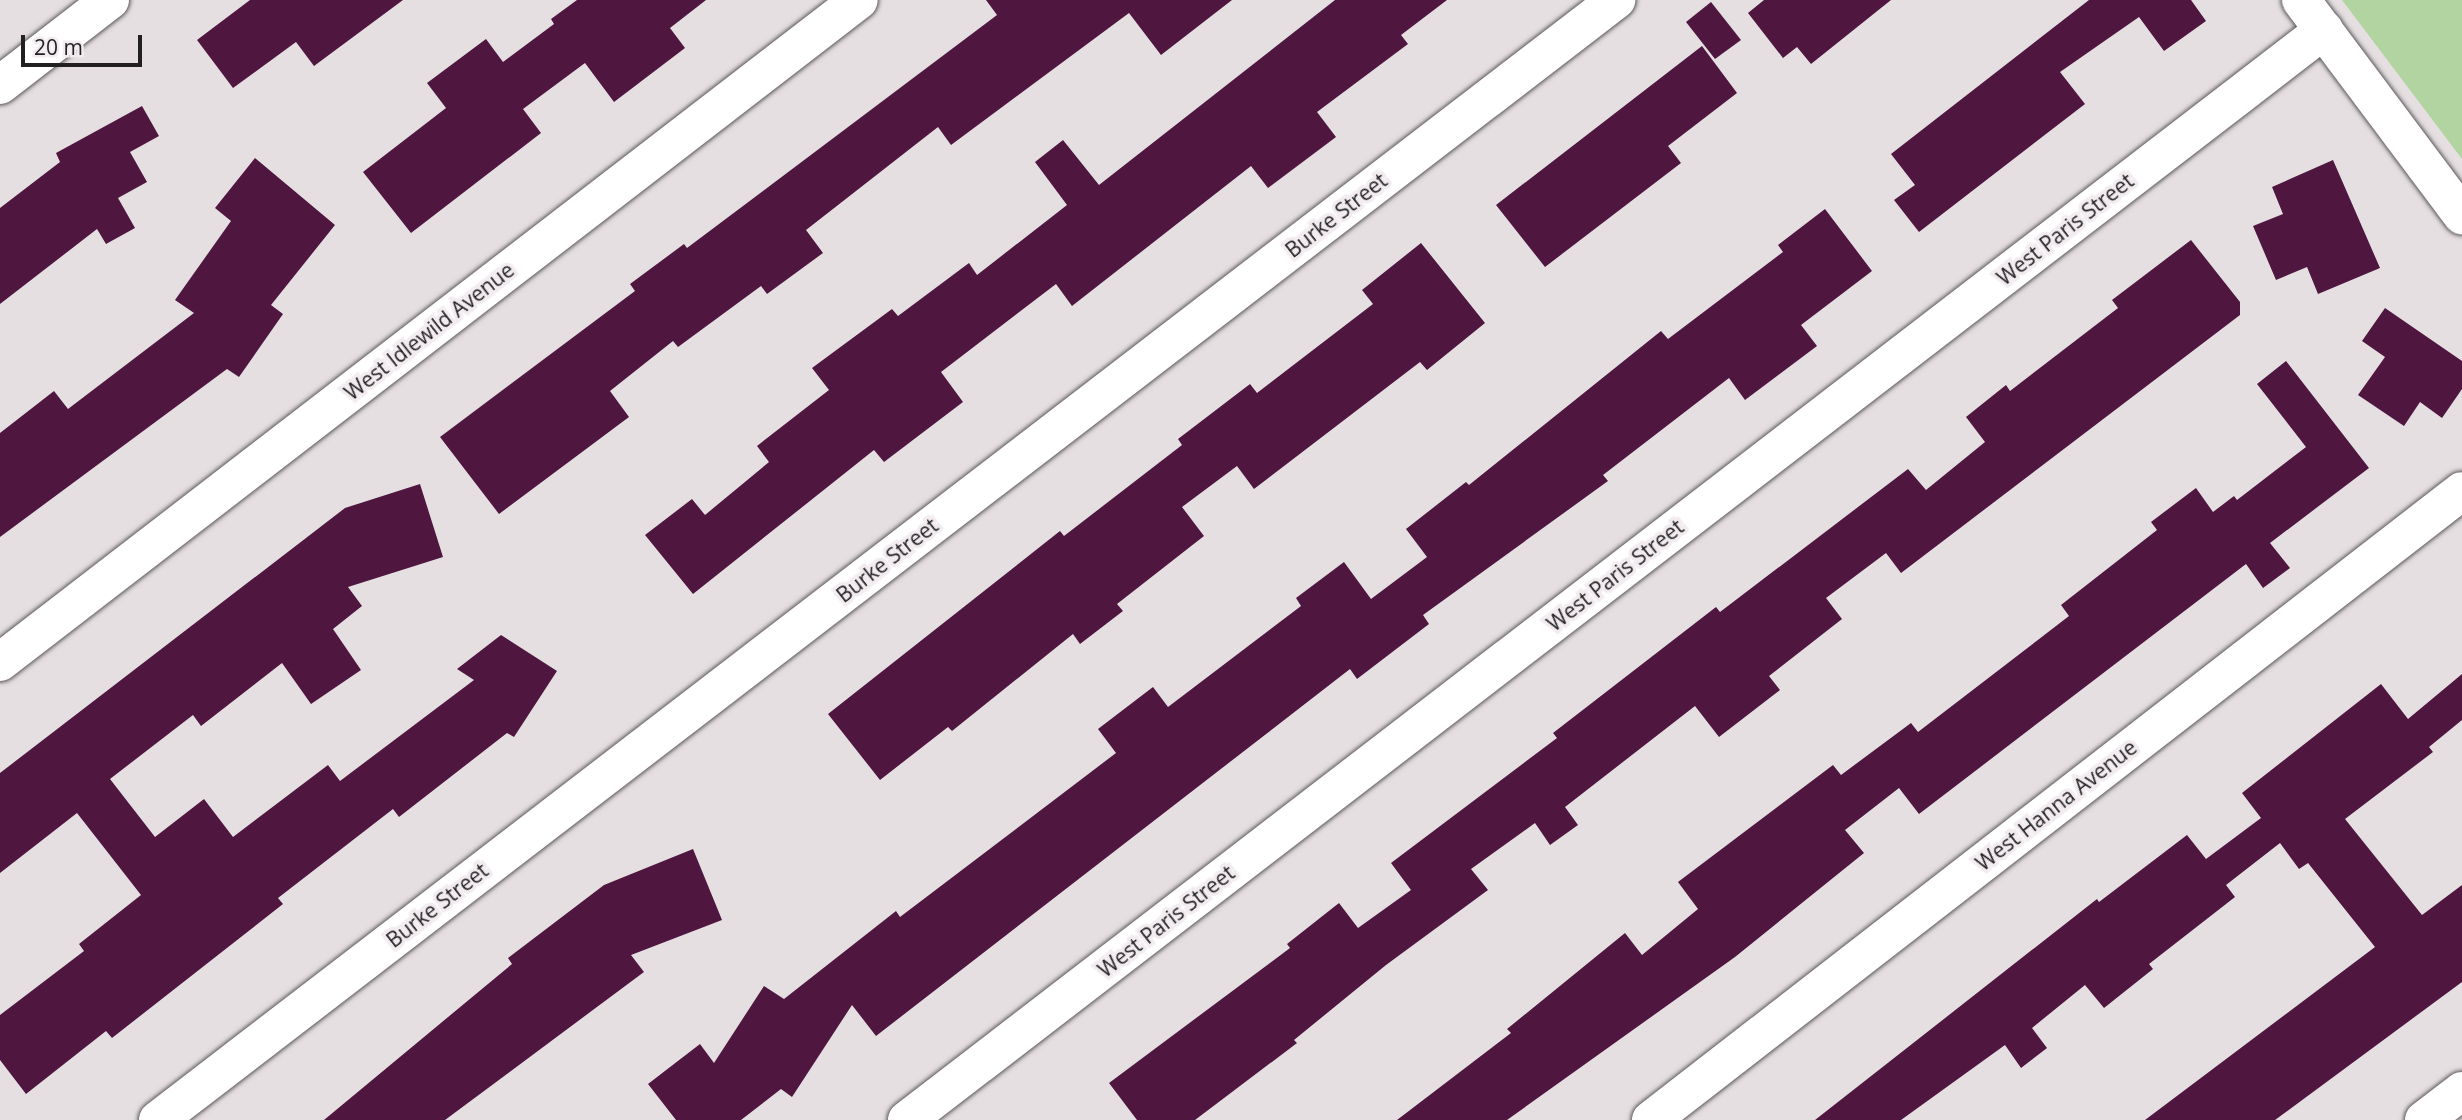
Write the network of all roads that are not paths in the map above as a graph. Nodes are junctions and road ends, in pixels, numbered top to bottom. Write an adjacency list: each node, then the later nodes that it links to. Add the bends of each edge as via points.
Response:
1 (110, 0): 6 (street)
2 (859, 0): 9 (street, West Idlewild Avenue)
3 (1616, 0): 11 (street, Burke Street)
4 (2301, 0): 5 (street)
5 (2324, 30): 7 (street); 12 (street, West Paris Street)
6 (0, 85)
7 (2462, 215)
8 (2462, 491): 13 (street, West Hanna Avenue)
9 (0, 662)
10 (2462, 1091): 14 (street)
11 (158, 1120)
12 (907, 1120)
13 (1651, 1120)
14 (2424, 1120)

